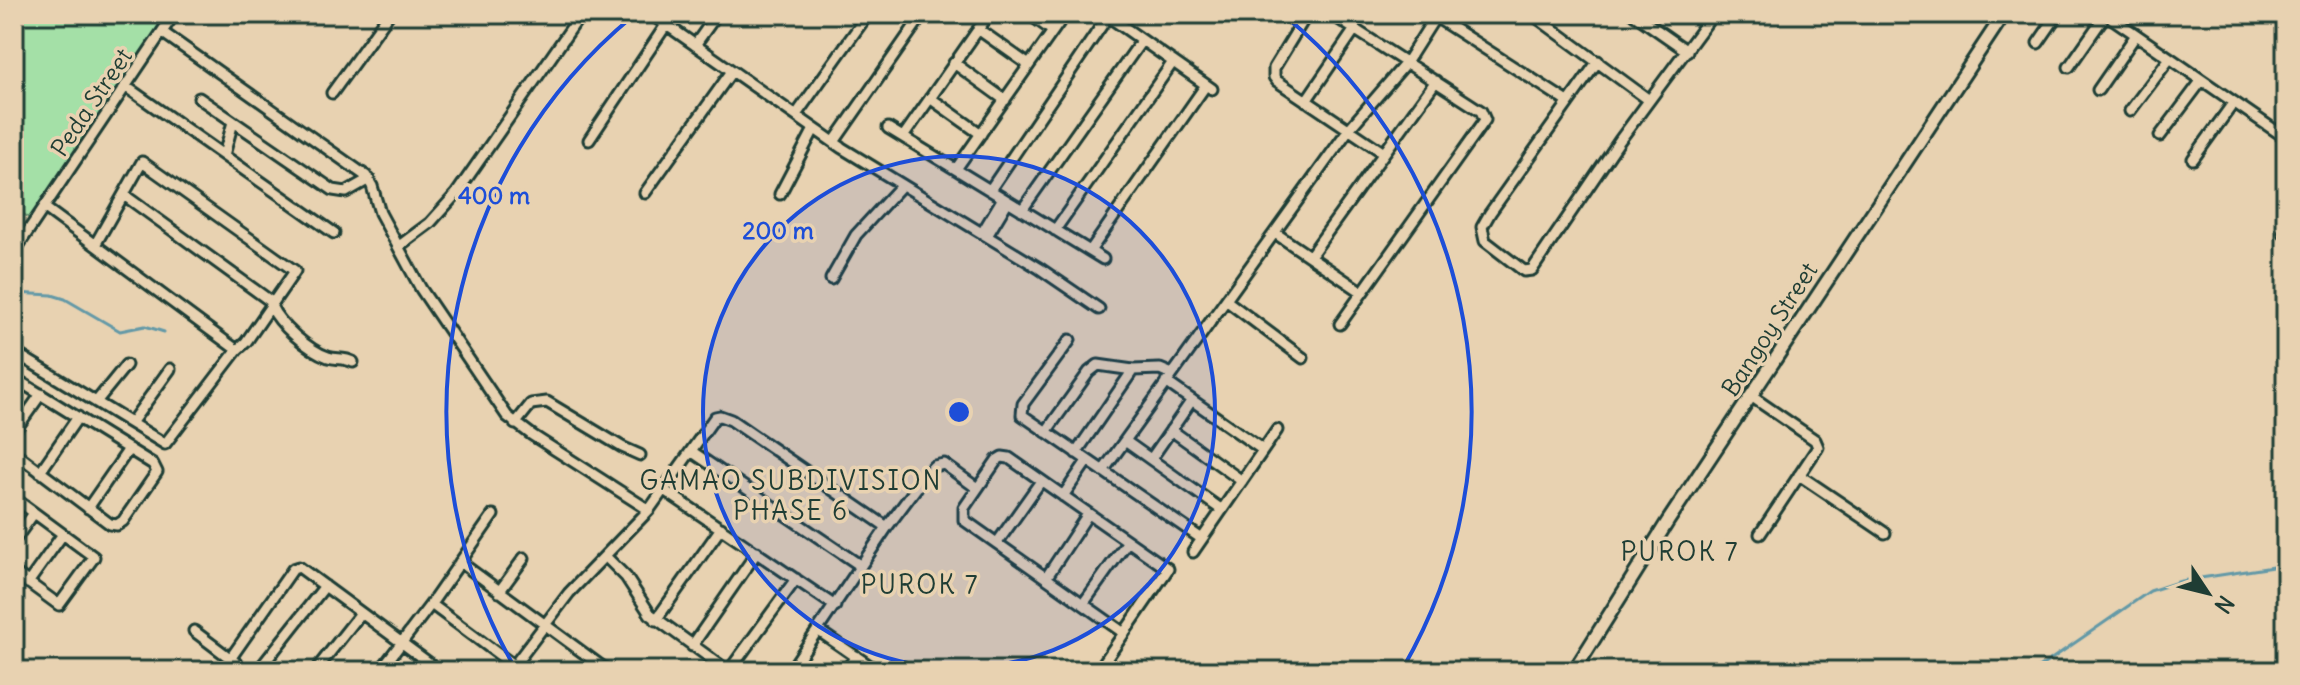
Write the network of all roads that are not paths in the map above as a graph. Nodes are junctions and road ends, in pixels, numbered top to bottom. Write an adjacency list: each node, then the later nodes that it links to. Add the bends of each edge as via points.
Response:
1 (174, 14): 25 (street, Peda Street)
2 (389, 14): 43 (street)
3 (581, 14): 81 (street, via 456,194)
4 (651, 14): 21 (street)
5 (717, 14): 29 (street)
6 (868, 14): 52 (street)
7 (922, 14): 62 (street)
8 (989, 14): 22 (street)
9 (1029, 14): 24 (street)
10 (1065, 14): 24 (street)
11 (1307, 14): 48 (street, via 1273,73)
12 (1331, 14): 23 (street)
13 (1532, 14): 32 (street)
14 (1634, 14): 30 (street)
15 (1713, 14): 30 (street)
16 (2004, 14): 103 (main road, Bangoy Street)
17 (2058, 14): 28 (street)
18 (2106, 14): 26 (street); 37 (street)
19 (1107, 15): 27 (street); 69 (street)
20 (1434, 15): 35 (street); 49 (street)
21 (666, 25): 29 (street); 61 (street)
22 (978, 29): 34 (street); 36 (street)
23 (1355, 29): 35 (street); 48 (street)
24 (1053, 31): 36 (street)
25 (162, 32): 41 (street, Peda Street); 67 (street)
26 (2136, 35): 31 (street); 42 (street)
27 (1142, 40): 33 (street); 75 (street)
28 (2038, 43)
29 (695, 45): 38 (street)
30 (1687, 51): 47 (street)
31 (2170, 58): 39 (street); 51 (street)
32 (1598, 61): 47 (street); 49 (street)
33 (1173, 62): 76 (street); 82 (street, via 1209,87)
34 (954, 63): 45 (street); 46 (street)
35 (1406, 63): 40 (street); 56 (street)
36 (1029, 65): 46 (street)
37 (2069, 67)
38 (732, 71): 52 (street); 70 (street)
39 (2202, 80): 50 (street); 58 (street)
40 (1436, 81): 63 (street); 87 (street, via 1481,111 1485,120)
41 (125, 86): 64 (street); 74 (street, Peda Street)
42 (2098, 90)
43 (332, 93)
44 (199, 98): 53 (street)
45 (930, 98): 57 (street); 59 (street)
46 (1005, 100): 57 (street)
47 (1649, 100): 49 (street, via 1527,272 1485,241 1482,227)
48 (1306, 101): 56 (street)
49 (1568, 102)
50 (2234, 102): 60 (street); 65 (street)
51 (2130, 111)
52 (796, 115): 55 (street)
53 (233, 122): 64 (street); 67 (street, via 336,192 352,190)
54 (888, 128): 59 (street)
55 (814, 129): 62 (street); 71 (street)
56 (1349, 129): 63 (street); 78 (street)
57 (981, 134): 66 (street)
58 (2160, 136)
59 (903, 137): 66 (street)
60 (2286, 138)
61 (589, 140)
62 (834, 142): 68 (street)
63 (1384, 153): 84 (street)
64 (224, 155): 77 (street)
65 (2193, 159)
66 (956, 169): 69 (street)
67 (369, 179): 81 (street)
68 (902, 185): 79 (street); 86 (street, via 856,235)
69 (990, 190): 73 (street)
70 (645, 193)
71 (780, 194)
72 (124, 195): 80 (street); 89 (street); 89 (street, via 142,162 295,271)
73 (1006, 200): 75 (street); 79 (street)
74 (45, 208): 80 (street); 83 (street, Peda Street)
75 (1022, 210): 76 (street)
76 (1055, 230): 82 (street)
77 (334, 233)
78 (1275, 233): 84 (street); 88 (street)
79 (985, 234): 90 (street)
80 (95, 245): 93 (street)
81 (399, 246): 108 (street, via 430,303)
82 (1090, 251): 85 (street)
83 (14, 252)
84 (1310, 256): 87 (street)
85 (1103, 259)
86 (831, 279)
87 (1362, 292): 91 (street)
88 (1227, 301): 95 (street); 101 (street)
89 (272, 305): 93 (street); 96 (street, via 282,325 302,340 329,357)
90 (1099, 309)
91 (1340, 324)
92 (1070, 340): 112 (street, via 1021,408 1022,415)
93 (237, 350): 107 (street, via 165,444)
94 (14, 352): 105 (street)
95 (1303, 358)
96 (353, 362)
97 (126, 365): 105 (street)
98 (170, 369): 107 (street)
99 (1133, 370): 101 (street, via 1160,369); 112 (street, via 1094,367); 118 (street)
100 (14, 378): 102 (street)
101 (1169, 378): 104 (street); 113 (street)
102 (41, 394): 106 (street); 111 (street)
103 (1751, 396): 124 (street, via 1817,443); 183 (main road, Bangoy Street)
104 (1192, 400): 109 (street); 115 (street)
105 (96, 402): 107 (street)
106 (78, 417): 114 (street); 123 (street)
107 (131, 423)
108 (515, 424): 119 (street, via 531,404 547,402); 132 (street)
109 (1171, 430): 120 (street); 126 (street)
110 (1277, 430): 115 (street)
111 (14, 432)
112 (1046, 432): 118 (street)
113 (1125, 441): 120 (street); 122 (street)
114 (129, 449): 131 (street); 131 (street, via 156,468 147,488 117,525)
115 (1263, 450): 126 (street)
116 (691, 451): 128 (street); 137 (street, via 715,417 731,420); 151 (street)
117 (14, 452): 123 (street)
118 (1076, 453): 121 (street)
119 (640, 455)
120 (1151, 459): 133 (street)
121 (1087, 461): 122 (street); 129 (street)
122 (1103, 471): 142 (street)
123 (40, 472): 131 (street)
124 (1799, 475): 139 (street); 141 (street)
125 (1041, 481): 127 (street, via 1002,457); 129 (street); 145 (street)
126 (1242, 481): 133 (street)
127 (977, 488): 137 (street, via 950,467 934,466); 145 (street, via 963,516)
128 (664, 490): 132 (street); 138 (street)
129 (1063, 496): 135 (street)
130 (14, 498): 134 (street)
131 (88, 508)
132 (649, 510): 148 (street)
133 (1222, 510): 142 (street)
134 (34, 513): 140 (street); 143 (street)
135 (1088, 514): 144 (street); 153 (street)
136 (493, 515): 150 (street)
137 (887, 527): 151 (street)
138 (721, 528): 146 (street); 162 (street)
139 (1885, 533)
140 (63, 534): 155 (street); 155 (street, via 94,557 59,605)
141 (1760, 534)
142 (1202, 539): 147 (street)
143 (14, 541)
144 (1128, 541): 159 (street); 166 (street, via 1168,569)
145 (997, 543): 153 (street)
146 (757, 552): 154 (street); 168 (street)
147 (1193, 552)
148 (605, 556): 162 (street); 163 (street)
149 (524, 558): 157 (street)
150 (460, 562): 157 (street); 158 (street)
151 (861, 566): 160 (street)
152 (14, 572): 155 (street)
153 (1046, 578): 159 (street)
154 (796, 579): 160 (street); 178 (street)
155 (28, 583)
156 (325, 586): 161 (street); 170 (street, via 302,568 293,569); 173 (street)
157 (499, 592): 163 (street)
158 (431, 604): 167 (street); 171 (street)
159 (1083, 604): 166 (street)
160 (835, 606): 165 (street)
161 (361, 613): 167 (street); 174 (street)
162 (656, 620): 168 (street)
163 (544, 624): 171 (street); 177 (street)
164 (194, 631): 170 (street)
165 (819, 631): 169 (street); 179 (street)
166 (1124, 633): 182 (street)
167 (402, 643): 175 (street); 176 (street)
168 (692, 646): 178 (street)
169 (856, 656): 180 (street); 181 (street)
170 (230, 659): 172 (street)
171 (515, 669)
172 (247, 671)
173 (258, 671)
174 (315, 671)
175 (380, 671)
176 (440, 671)
177 (608, 671)
178 (729, 671)
179 (790, 671)
180 (846, 671)
181 (877, 671)
182 (1098, 671)
183 (1574, 671)

